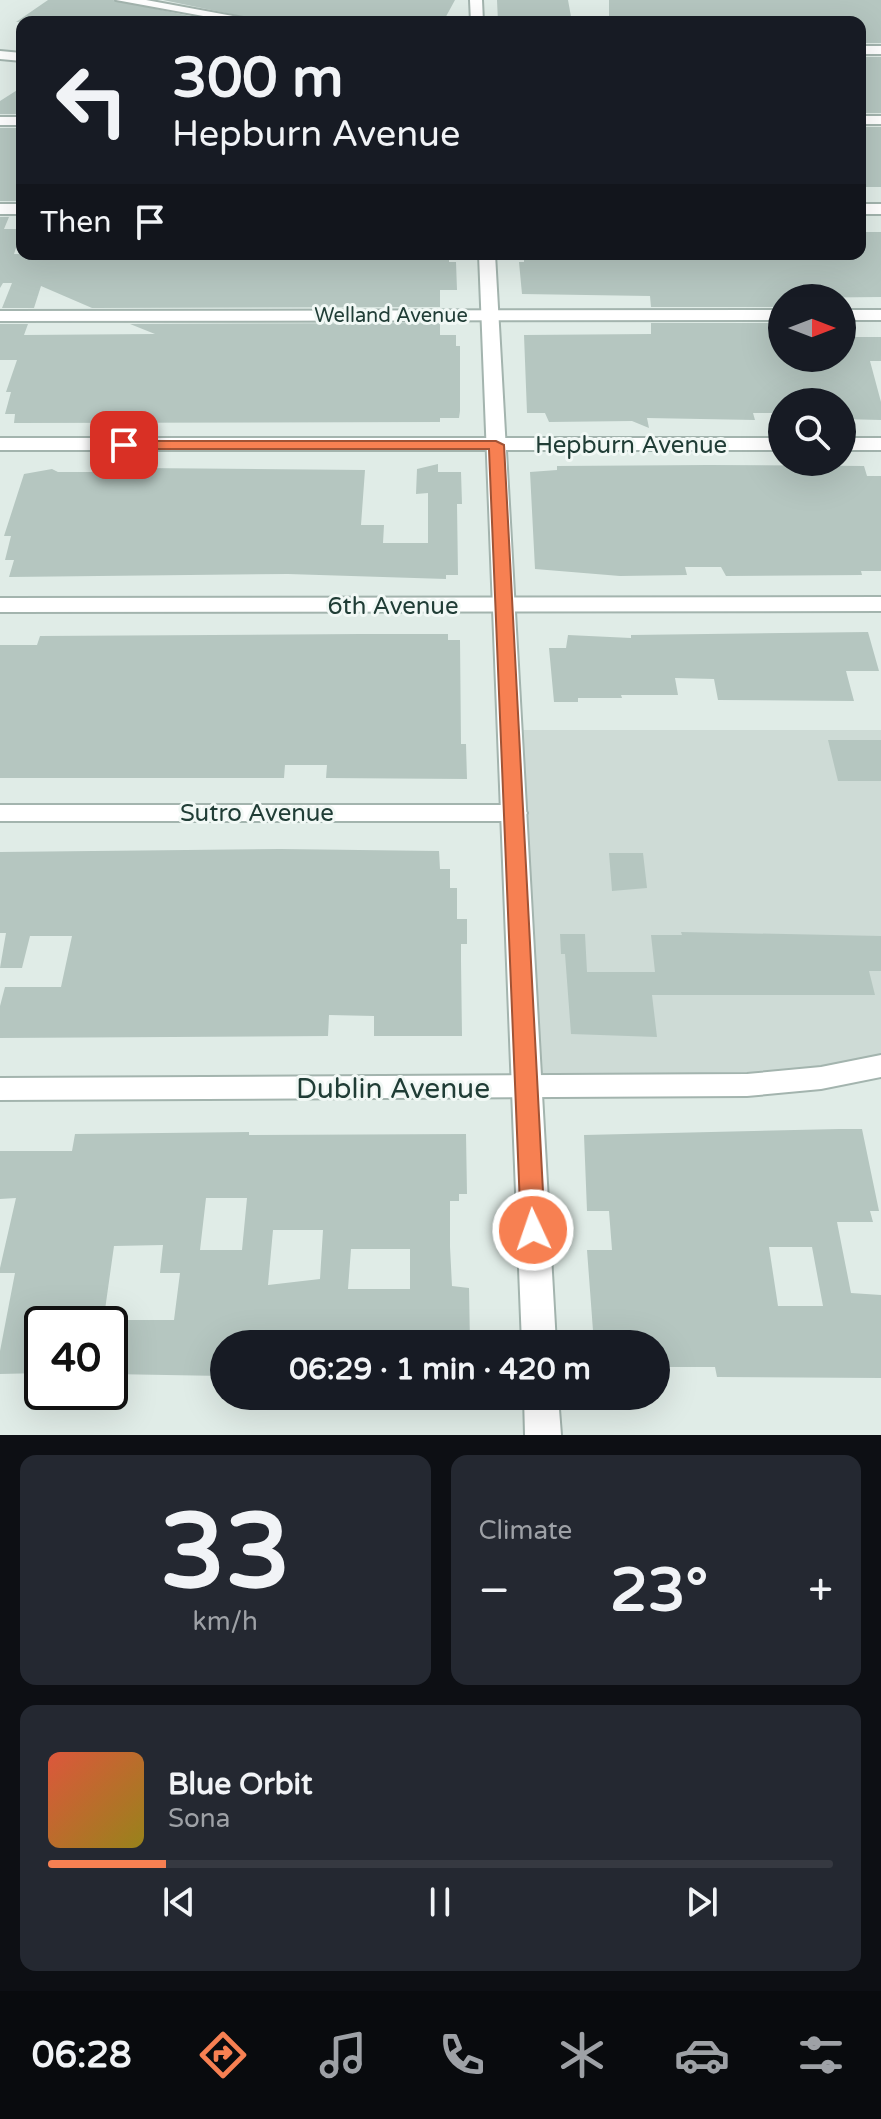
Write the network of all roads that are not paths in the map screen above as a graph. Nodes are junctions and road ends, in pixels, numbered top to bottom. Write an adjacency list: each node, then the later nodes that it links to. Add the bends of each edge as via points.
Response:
1 (122, 0): 2 (street)
2 (222, 16)
3 (487, 260): 4 (street)
4 (490, 315): 5 (street, Welland Avenue); 8 (street, Welland Avenue); 13 (street)
5 (768, 315)
6 (856, 315): 7 (street)
7 (881, 315)
8 (0, 316)
9 (0, 444): 13 (street, Hepburn Avenue)
10 (768, 444): 13 (street, Hepburn Avenue)
11 (856, 444): 12 (street)
12 (881, 444)
13 (496, 445): 16 (street)
14 (881, 604): 16 (street, 6th Avenue)
15 (0, 605): 16 (street, 6th Avenue)
16 (504, 606): 18 (street)
17 (0, 813): 18 (street, Sutro Avenue)
18 (514, 813): 20 (street)
19 (881, 1066): 20 (street, Dublin Avenue, via 747,1085)
20 (526, 1087): 21 (street, Dublin Avenue); 22 (street)
21 (0, 1089)
22 (538, 1330)
23 (542, 1410): 24 (street)
24 (543, 1435)

